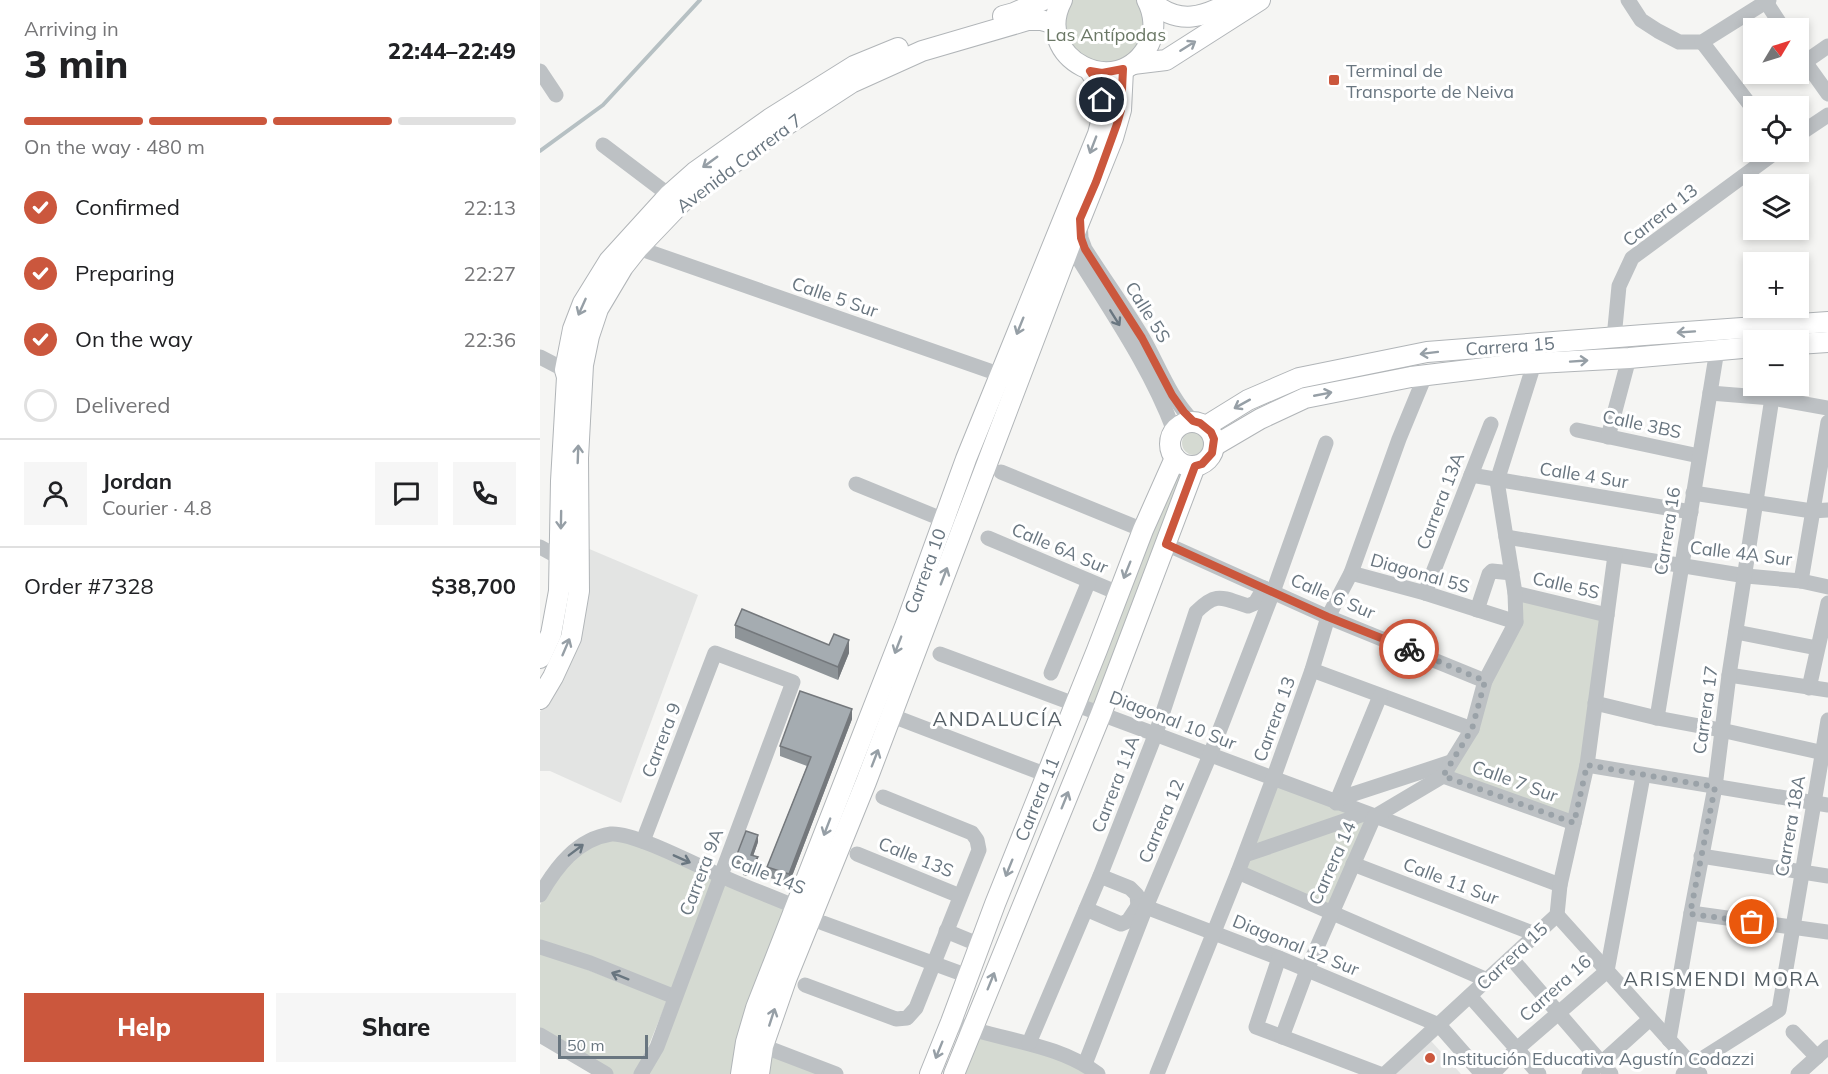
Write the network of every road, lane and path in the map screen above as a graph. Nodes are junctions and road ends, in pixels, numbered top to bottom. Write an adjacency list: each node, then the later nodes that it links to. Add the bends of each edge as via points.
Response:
1 (1042, 0): 26 (main road, Avenida Carrera 7, one-way to 26, via 1014,13 924,36 854,66 771,118)
2 (1062, 0): 10 (main road)
3 (1148, 0): 4 (main road, via 1177,16 1202,16); 15 (main road, via 1154,23 1152,39 1144,53)
4 (1235, 0)
5 (1260, 0): 15 (main road, one-way to 5, via 1166,60)
6 (1628, 0): 11 (street, via 1641,20)
7 (1637, 0): 11 (street)
8 (1762, 1): 9 (street); 11 (street, via 1700,35); 12 (street)
9 (1775, 18)
10 (1055, 24): 18 (main road, via 1065,53); 28 (main road, Avenida Carrera 7, via 1028,20 922,51 851,83 701,187)
11 (1682, 39): 12 (street)
12 (1702, 42): 21 (street)
13 (1828, 46): 14 (street)
14 (1809, 54)
15 (1128, 67): 18 (main road, via 1102,73); 27 (main road, Carrera 10, via 1121,110 1096,182)
16 (1809, 67): 19 (street)
17 (540, 71): 20 (street)
18 (1090, 71): 27 (main road, Carrera 10, one-way to 27, via 1101,88 1104,111)
19 (1828, 94)
20 (556, 95)
21 (1743, 96)
22 (1828, 115): 23 (street)
23 (1809, 128)
24 (603, 145): 26 (street)
25 (1762, 162): 32 (street, Carrera 13, via 1632,258 1619,286)
26 (669, 195): 28 (main road, Avenida Carrera 7)
27 (1074, 215): 29 (main road, Carrera 10); 42 (main road, Carrera 10, one-way to 42); 49 (street, Calle 5S, via 1085,249 1142,338 1172,395)
28 (632, 245): 40 (main road, Avenida Carrera 7, via 598,309); 42 (street, Calle 5 Sur)
29 (1070, 245): 42 (main road, Carrera 10); 52 (street, Calle 5S, one-way to 52, via 1126,336)
30 (1828, 322): 31 (main road, Carrera 15)
31 (1715, 330): 32 (main road, Carrera 15, one-way to 32); 36 (street, Carrera 16)
32 (1614, 338): 49 (main road, Carrera 15, one-way to 49, via 1427,352 1322,373 1299,378)
33 (1828, 342): 34 (main road)
34 (1809, 343)
35 (1743, 348): 36 (main road, Carrera 15)
36 (1717, 350): 38 (main road, Carrera 15); 44 (street, Carrera 16)
37 (540, 357): 40 (street)
38 (1629, 358): 39 (main road, Carrera 15, one-way to 38); 53 (street)
39 (1534, 364): 41 (main road, Carrera 15); 61 (street, Carrera 14)
40 (574, 371): 76 (main road, Avenida Carrera 7, via 578,458)
41 (1425, 376): 55 (main road, Carrera 15, one-way to 41, via 1260,418 1305,398); 78 (street, Carrera 13)
42 (1010, 378): 68 (main road, Carrera 10); 69 (main road, Carrera 10)
43 (1743, 392): 44 (street)
44 (1710, 393): 56 (street, Carrera 16)
45 (1774, 396): 64 (street, Carrera 17)
46 (1788, 396): 47 (street)
47 (1828, 408)
48 (1828, 422): 66 (street)
49 (1199, 424): 52 (main road, via 1180,424); 55 (main road, via 1214,439)
50 (1491, 424): 60 (street, Carrera 13A)
51 (1577, 430): 53 (street, Calle 3BS)
52 (1174, 431): 57 (main road, via 1170,445)
53 (1608, 436): 56 (street, Calle 3BS)
54 (1326, 443): 84 (street, Carrera 12)
55 (1214, 446): 58 (main road, via 1208,459)
56 (1699, 456): 63 (street, Carrera 16)
57 (1175, 459): 58 (main road); 70 (main road, Carrera 11)
58 (1195, 466): 73 (main road, Carrera 11)
59 (1001, 472): 70 (street)
60 (1471, 475): 61 (street, Calle 4 Sur); 86 (street, Carrera 13A)
61 (1497, 481): 67 (street, Calle 4 Sur); 71 (street, Carrera 14)
62 (856, 484): 68 (street)
63 (1694, 493): 64 (street); 67 (street, Carrera 16)
64 (1757, 502): 66 (street); 80 (street, Carrera 17)
65 (1828, 510): 66 (street)
66 (1812, 511): 82 (street)
67 (1691, 512): 77 (street, Carrera 16)
68 (944, 520): 69 (street); 109 (main road, Carrera 10, one-way to 109)
69 (963, 527): 109 (main road, Carrera 10, one-way to 69)
70 (1143, 530): 85 (main road, Carrera 11, one-way to 85)
71 (1506, 537): 75 (street, Calle 4A Sur); 79 (street, Carrera 14)
72 (988, 538): 81 (street, Calle 6A Sur)
73 (1166, 544): 84 (street, Calle 6 Sur); 110 (main road, Carrera 11)
74 (540, 547): 76 (street)
75 (1615, 555): 77 (street, Calle 4A Sur); 90 (street, Carrera 15)
76 (569, 561): 98 (main road, Avenida Carrera 7, via 551,634); 106 (main road, Avenida Carrera 7, one-way to 76, via 571,638 579,591)
77 (1681, 566): 80 (street, Calle 4A Sur); 111 (street, Carrera 16)
78 (1351, 573): 86 (street, Diagonal 5S); 91 (street, Carrera 13)
79 (1512, 573): 87 (street, Carrera 14); 89 (street, via 1489,574)
80 (1746, 576): 82 (street, Calle 4A Sur); 94 (street, Carrera 17)
81 (1089, 581): 85 (street, Calle 6A Sur); 100 (street)
82 (1801, 581): 83 (street, Calle 4A Sur)
83 (1828, 587)
84 (1269, 590): 91 (street, Calle 6 Sur); 115 (street, Carrera 11A, via 1248,606 1220,597 1207,601 1196,612); 117 (street, Carrera 12)
85 (1118, 593): 108 (main road, Carrera 11)
86 (1425, 593): 89 (street, Diagonal 5S)
87 (1515, 593): 90 (street, Calle 5S); 92 (street, Carrera 14)
88 (1828, 603): 93 (street)
89 (1477, 610): 92 (street)
90 (1607, 615): 107 (street, Carrera 15)
91 (1328, 617): 99 (street, Carrera 13); 102 (street, Calle 6 Sur)
92 (1516, 622): 102 (street, Carrera 14)
93 (1825, 626): 95 (street)
94 (1736, 632): 95 (street); 101 (street, Carrera 17)
95 (1817, 648): 103 (street)
96 (715, 653): 130 (street, Carrera 9); 137 (street, Carrera 9A, via 793,682)
97 (940, 654): 108 (street, Diagonal 10 Sur)
98 (540, 658)
99 (1312, 670): 105 (street); 123 (street, Carrera 13)
100 (1051, 673)
101 (1729, 675): 103 (street); 114 (street, Carrera 17)
102 (1485, 681): 113 (street, Carrera 14)
103 (1809, 688): 104 (street)
104 (1828, 690)
105 (1380, 696): 113 (street); 126 (street)
106 (540, 699)
107 (1595, 703): 111 (street); 119 (street, Carrera 15)
108 (1075, 704): 110 (street, Diagonal 10 Sur); 120 (main road, Carrera 11)
109 (882, 712): 120 (street); 147 (main road, Carrera 10)
110 (1101, 714): 115 (street, Diagonal 10 Sur); 170 (main road, Carrera 11, one-way to 110)
111 (1657, 718): 114 (street)
112 (1828, 720): 116 (street, Carrera 18A)
113 (1472, 729): 118 (street, Carrera 14)
114 (1721, 730): 116 (street); 124 (street, Carrera 17)
115 (1156, 733): 117 (street, Diagonal 10 Sur); 138 (street, Carrera 11A)
116 (1825, 753): 127 (street, Carrera 18A)
117 (1210, 755): 123 (street, Diagonal 10 Sur); 143 (street, Carrera 12)
118 (1451, 762): 121 (street, Carrera 14); 126 (street)
119 (1587, 765): 122 (street); 129 (street, Carrera 15)
120 (1047, 775): 154 (main road, Carrera 11, one-way to 154)
121 (1443, 776): 128 (street, Carrera 14); 129 (street, Calle 7 Sur)
122 (1643, 776): 124 (street); 160 (street, Carrera 16)
123 (1273, 779): 126 (street, Diagonal 10 Sur); 132 (street, Carrera 13)
124 (1715, 787): 127 (street); 133 (street, Carrera 17)
125 (883, 797): 142 (street, via 972,833 979,850)
126 (1337, 801): 128 (street, Diagonal 10 Sur)
127 (1821, 804): 136 (street, Carrera 18A)
128 (1369, 815): 132 (street); 134 (street, Carrera 14); 140 (street, Diagonal 10 Sur)
129 (1574, 823): 140 (street, Carrera 15)
130 (644, 841): 137 (street, Calle 14S, one-way to 137); 141 (street, Calle 14S, one-way to 130, via 562,861 588,841 613,834)
131 (857, 854): 142 (street, Calle 13S)
132 (1245, 855): 135 (street, Carrera 13)
133 (1701, 856): 136 (street); 146 (street, Carrera 17)
134 (1353, 864): 145 (street, Carrera 14); 153 (street, Calle 11 Sur)
135 (1238, 872): 145 (street); 152 (street, Carrera 13)
136 (1802, 872): 139 (street); 149 (street, Carrera 18A)
137 (721, 876): 147 (street, Calle 14S); 165 (street, Carrera 9A)
138 (1100, 876): 143 (street, via 1130,888); 144 (street, Carrera 11A)
139 (1828, 876)
140 (1560, 885): 148 (street, Carrera 15)
141 (540, 895)
142 (960, 896): 150 (street)
143 (1142, 906): 144 (street, via 1120,924); 152 (street, Diagonal 12 Sur); 179 (street, Carrera 12)
144 (1086, 909): 175 (street, Carrera 11A)
145 (1332, 913): 159 (street, Carrera 14); 162 (street)
146 (1690, 914): 149 (street); 174 (street, Carrera 17)
147 (810, 915): 158 (street, Calle 14S); 176 (main road, Carrera 10, one-way to 147); 184 (main road, Carrera 10, via 756,1008)
148 (1557, 915): 153 (street, Carrera 15); 160 (street)
149 (1793, 927): 151 (street); 181 (street, Carrera 18A, via 1779,1010)
150 (946, 931): 154 (street); 158 (street)
151 (1828, 932)
152 (1214, 933): 156 (street, Diagonal 12 Sur); 190 (street, Carrera 13)
153 (1535, 934): 157 (street, Carrera 15)
154 (980, 945): 161 (main road, Carrera 11)
155 (540, 947): 165 (street, one-way to 155)
156 (1279, 958): 159 (street, Diagonal 12 Sur); 173 (street, via 1256,1027)
157 (1511, 958): 162 (street, Carrera 15); 166 (street)
158 (934, 963): 161 (street, Calle 14S); 163 (street, via 916,1008 907,1018 896,1019)
159 (1307, 970): 169 (street, Diagonal 12 Sur); 173 (street, Carrera 14)
160 (1607, 971): 166 (street, Carrera 16); 167 (street)
161 (968, 976): 168 (main road, Carrera 11)
162 (1487, 980): 164 (street, Carrera 15)
163 (805, 985)
164 (1470, 996): 169 (street, Carrera 15); 177 (street)
165 (675, 997): 183 (street, Carrera 9A, via 657,1047)
166 (1558, 1012): 177 (street, Carrera 16); 180 (street)
167 (1650, 1019): 174 (street); 180 (street)
168 (951, 1022): 170 (street); 187 (main road, Carrera 11, one-way to 187)
169 (1439, 1025): 192 (street, Carrera 15); 193 (street)
170 (971, 1030): 175 (street); 188 (main road, Carrera 11)
171 (1793, 1032): 178 (street)
172 (540, 1035): 182 (street)
173 (1282, 1037): 191 (street)
174 (1669, 1040): 181 (street)
175 (1029, 1043): 179 (street)
176 (763, 1046): 185 (main road, Carrera 10); 186 (street)
177 (1517, 1049): 194 (street, Carrera 16); 195 (street)
178 (1823, 1052): 197 (street)
179 (1085, 1064): 189 (street)
180 (1606, 1068): 196 (street)
181 (1691, 1071)
182 (606, 1074)
183 (641, 1074)
184 (741, 1074)
185 (759, 1074)
186 (836, 1074)
187 (930, 1074)
188 (954, 1074)
189 (1098, 1074)
190 (1157, 1074)
191 (1380, 1074)
192 (1385, 1074)
193 (1482, 1074)
194 (1492, 1074)
195 (1539, 1074)
196 (1589, 1074)
197 (1798, 1074)

